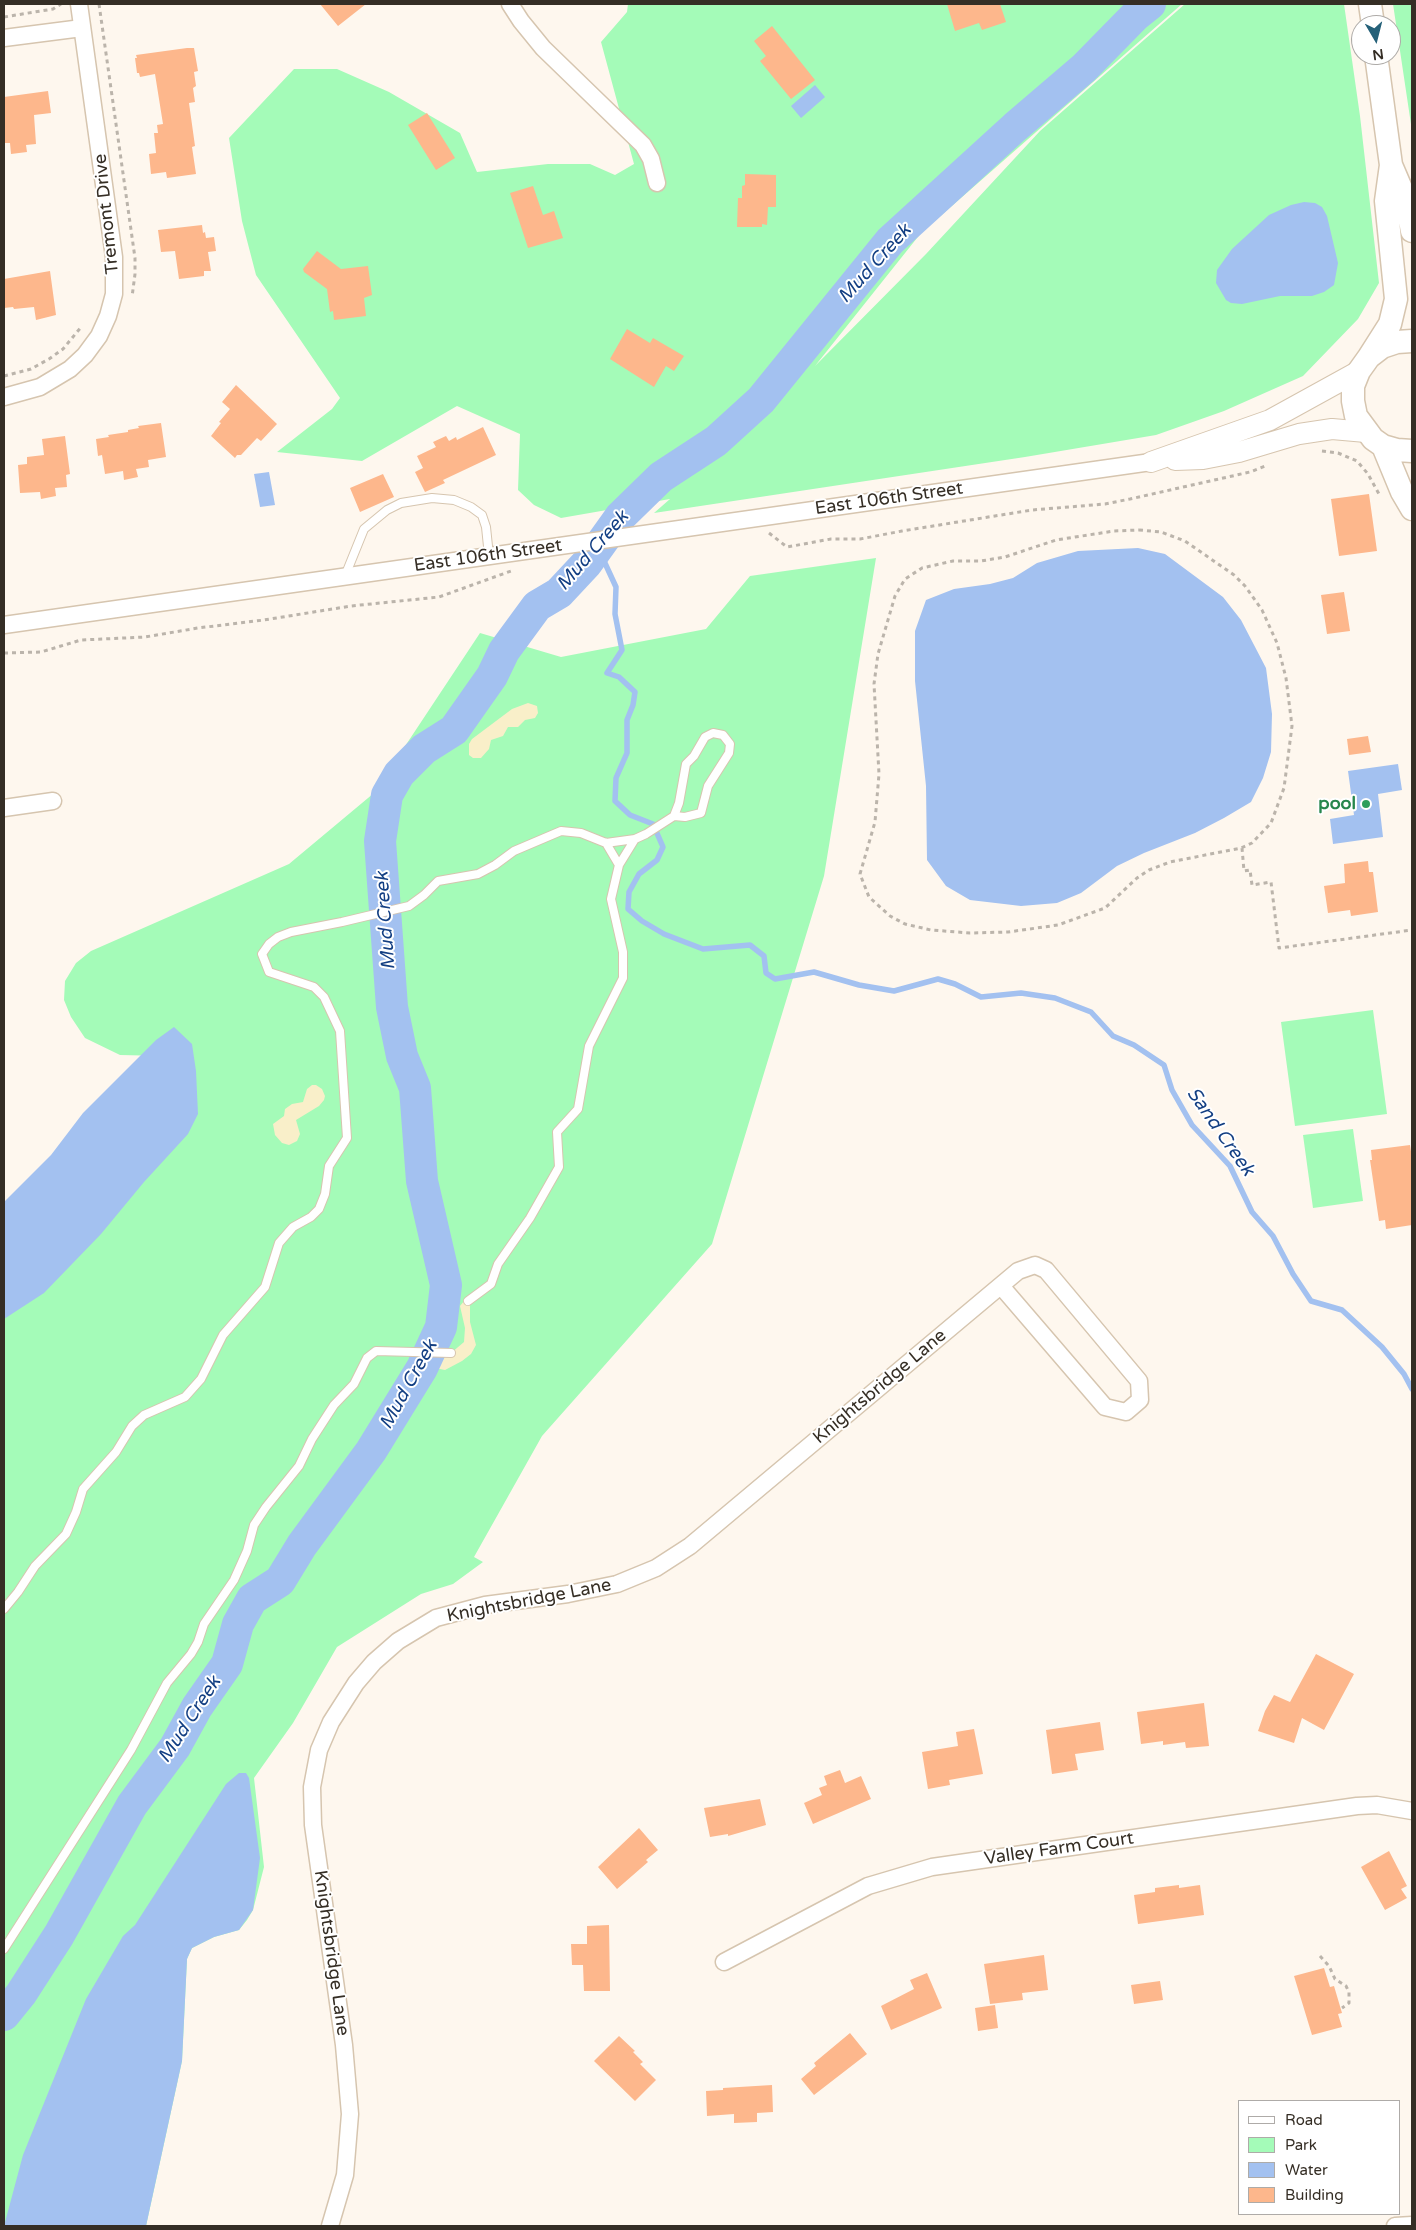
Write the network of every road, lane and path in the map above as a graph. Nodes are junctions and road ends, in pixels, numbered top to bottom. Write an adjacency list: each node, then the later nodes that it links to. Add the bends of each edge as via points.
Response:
1 (61, 4): 4 (path, via 53,9)
2 (79, 4): 5 (street, Tremont Drive)
3 (510, 4): 9 (street, via 543,48 643,145 651,159)
4 (4, 16)
5 (82, 28): 6 (street); 15 (street, Tremont Drive, via 114,257 114,294 99,336 85,355 40,388)
6 (4, 38)
7 (1377, 65): 8 (main road)
8 (1391, 165): 10 (main road, via 1406,200); 13 (main road, via 1386,201 1396,299 1390,324)
9 (657, 183)
10 (1412, 231)
11 (86, 318): 14 (path, via 73,339 49,359 32,369)
12 (1412, 341): 13 (main road, via 1382,347)
13 (1364, 364): 16 (main road, via 1354,386 1353,401 1356,416); 19 (street, East 106th Street, via 1270,420)
14 (4, 376)
15 (4, 397)
16 (1375, 439): 17 (main road, via 1397,450); 19 (street, East 106th Street, via 1348,429 1315,432 1203,459); 22 (main road)
17 (1412, 451)
18 (1315, 452): 21 (path, via 1338,452 1357,461)
19 (1151, 462): 24 (street, East 106th Street)
20 (1277, 462): 23 (path, via 1250,472 1130,499 1023,512 860,539 830,539 788,547)
21 (1380, 496)
22 (1412, 509)
23 (763, 528)
24 (489, 556): 26 (street, East 106th Street); 26 (lane, via 482,515 454,500 432,498 401,503 386,510 364,529)
25 (517, 569): 28 (path, via 439,597 352,606 145,637 81,640 41,652)
26 (345, 577): 27 (street, East 106th Street)
27 (4, 625)
28 (4, 653)
29 (53, 802): 30 (street)
30 (4, 808)
31 (674, 816): 31 (lane, via 686,764 705,737 713,733 723,735 730,744 729,753 708,786 701,813 685,818); 32 (lane)
32 (635, 839): 33 (lane); 35 (lane)
33 (606, 843): 35 (lane); 40 (lane, via 581,833 561,831 514,851 478,874 438,880 409,906 291,932 269,944 262,954 269,972 314,987 324,997 340,1031 346,1138 329,1166 325,1194 319,1209 293,1227 279,1243 265,1287 223,1335 201,1379 185,1397 144,1415 132,1426 116,1452 83,1489 66,1534 35,1566)
34 (1242, 848): 34 (path, via 1252,843 1270,823 1278,807 1284,788 1292,726 1286,678 1277,643 1262,610 1234,575 1185,541 1161,532 1139,530 1056,540 1005,557 922,568 905,579 895,596 878,654 874,684 879,774 875,822 860,874 869,897 879,908 905,924 931,930 1008,932 1058,925 1105,908 1137,878 1162,864); 36 (path, via 1244,871 1250,870 1252,885 1270,882 1280,948)
35 (619, 865): 38 (lane, via 611,899 623,952 623,978 589,1046 578,1109 557,1132 559,1167 530,1218 498,1264 491,1284)
36 (1412, 930)
37 (1000, 1286): 37 (street, Knightsbridge Lane, via 1105,1407 1126,1412 1140,1400 1139,1381 1046,1270 1035,1265 1018,1271); 47 (street, Knightsbridge Lane, via 690,1546 656,1568 618,1584 485,1605 436,1618 398,1641 356,1683 331,1722 319,1750 312,1787 313,1825 344,2045 350,2114 345,2175)
38 (468, 1301)
39 (451, 1353): 42 (lane, via 376,1351 367,1358 354,1384 334,1405 312,1438 299,1466 254,1525 234,1580 204,1624 191,1654 167,1683 131,1750)
40 (4, 1609)
41 (1412, 1812): 44 (street, Valley Farm Court, via 1377,1805 1357,1806 932,1868 868,1886)
42 (4, 1949)
43 (1320, 1956): 45 (path, via 1329,1966 1334,1980 1346,1986 1349,1992 1349,2003)
44 (724, 1962)
45 (1342, 2008)
46 (1412, 2225): 48 (street)
47 (330, 2226)
48 (1395, 2226)

